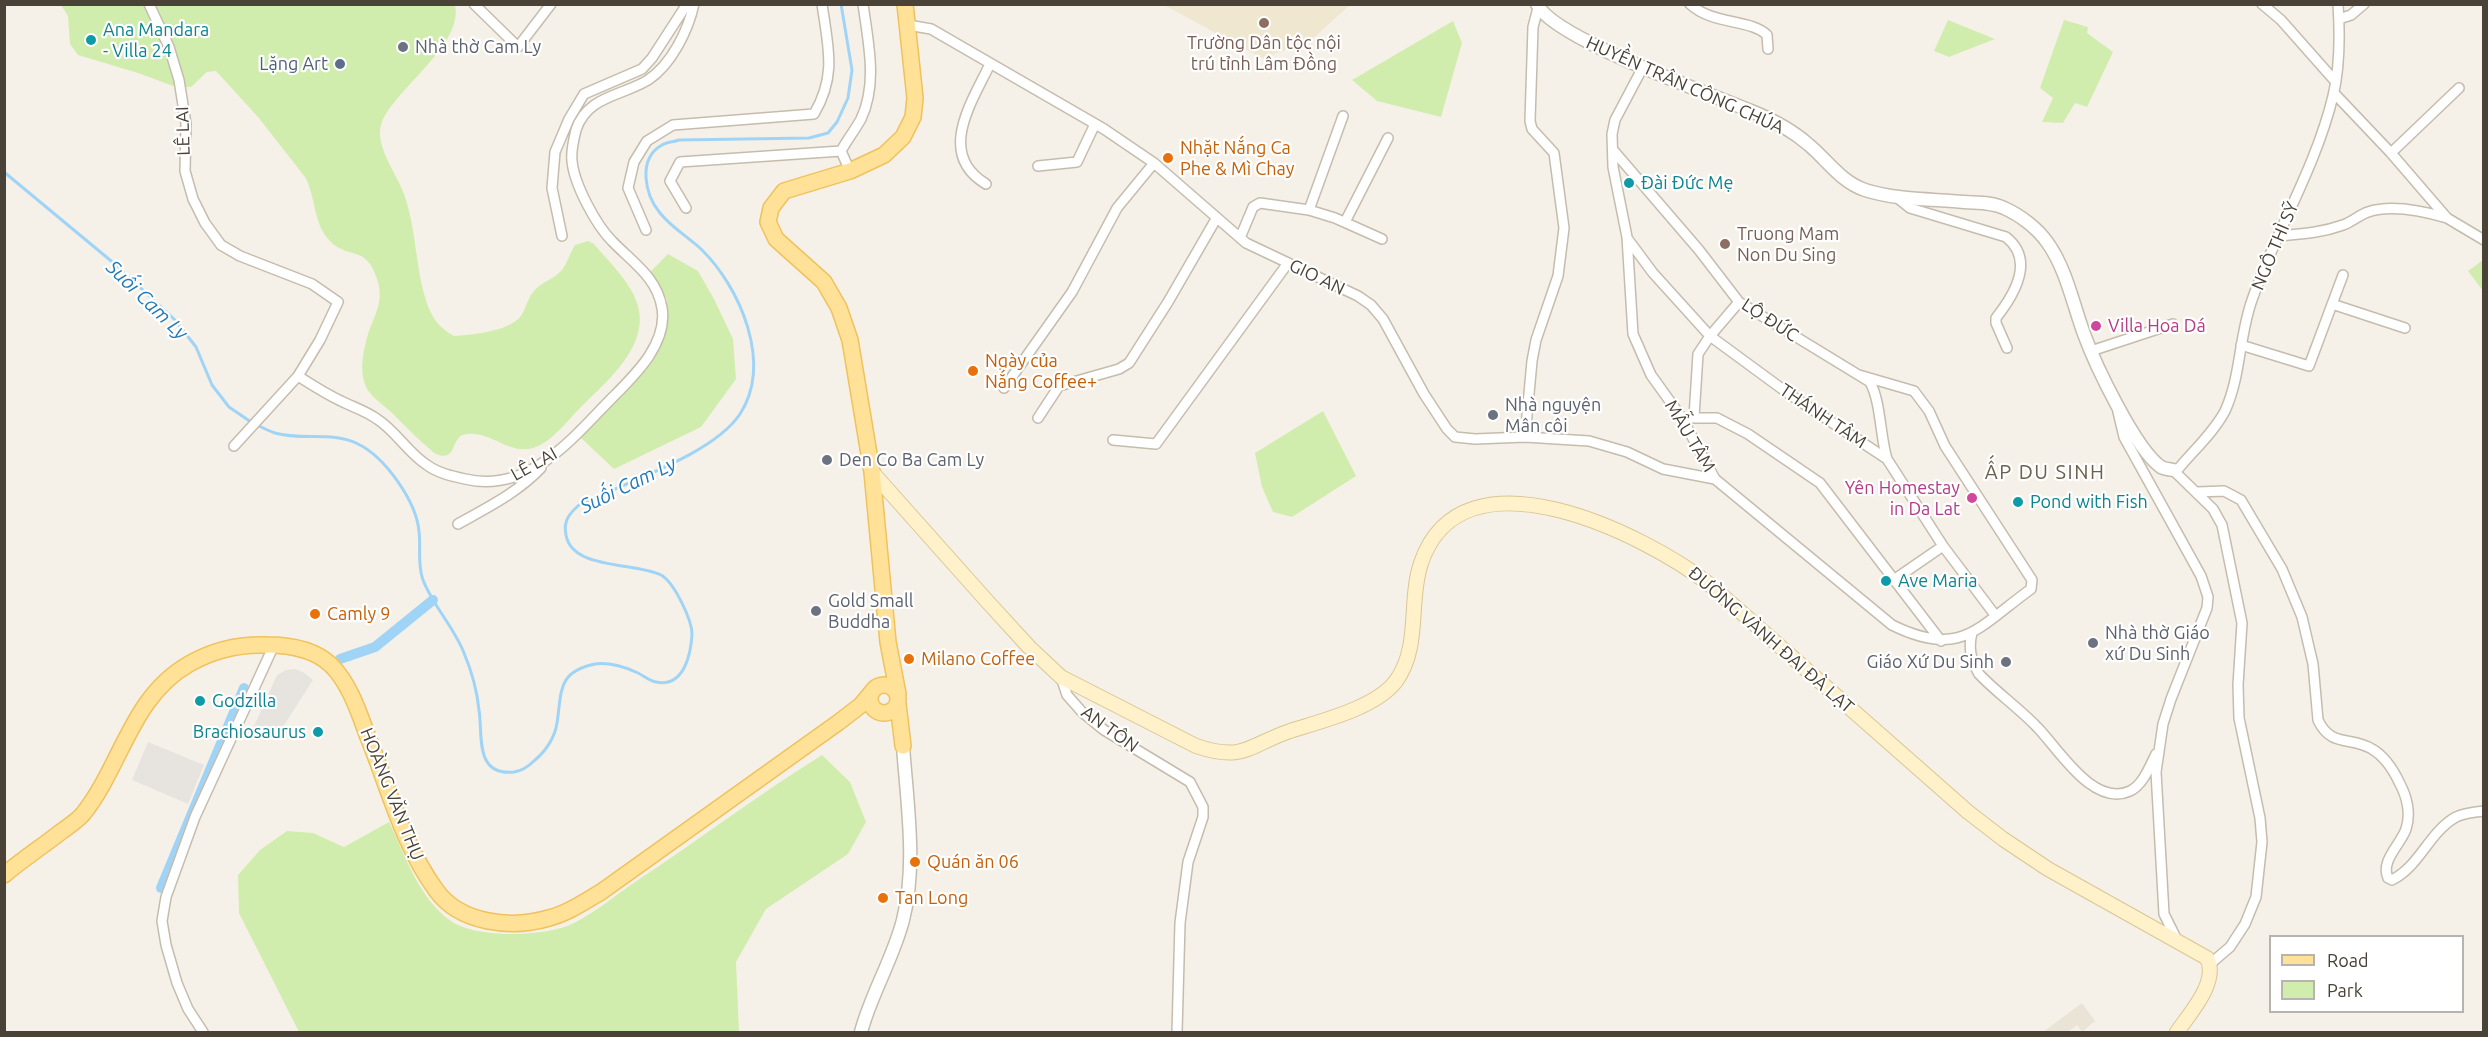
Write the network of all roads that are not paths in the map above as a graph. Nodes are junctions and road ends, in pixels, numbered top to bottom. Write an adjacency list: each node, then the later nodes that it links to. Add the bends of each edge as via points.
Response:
1 (149, 4): 56 (street, LÊ LAI, via 176,68 186,124 185,171 205,223 221,244 240,256 312,284 338,302)
2 (474, 4): 3 (street, via 518,47)
3 (551, 4)
4 (687, 4): 39 (street, via 642,69 584,94 569,119 555,152 552,189)
5 (694, 4): 66 (street, LÊ LAI, via 682,39 667,62 648,80 588,108 576,129 572,161 585,202 609,239 658,289 663,311 660,332 649,357 562,450)
6 (863, 4): 26 (street, via 871,63 870,91 861,118)
7 (905, 4): 15 (main road, HOÀNG VĂN THỤ)
8 (1690, 4): 16 (street, via 1708,16 1759,28 1767,35)
9 (2262, 4): 19 (street)
10 (2338, 4): 14 (street, NGÔ THÌ SỸ)
11 (2364, 4): 14 (street)
12 (822, 5): 38 (street, via 829,80 814,114 673,125 647,141 634,162 628,188)
13 (1538, 6): 18 (street, HUYỀN TRÂN CÔNG CHÚA, via 1568,32); 62 (street, via 1533,27 1530,121 1532,129 1554,153 1564,228 1558,276 1532,361)
14 (2339, 19): 19 (street, NGÔ THÌ SỸ)
15 (908, 25): 17 (street, GIO AN, via 931,29); 30 (main road, HOÀNG VĂN THỤ, via 915,98 913,117 903,137 884,155)
16 (1768, 49)
17 (990, 63): 23 (street, GIO AN); 31 (street, via 963,120 960,136 966,166 972,176)
18 (1642, 67): 25 (street, MẪU TÂM, via 1615,120); 32 (street, HUYỀN TRÂN CÔNG CHÚA, via 1779,123 1809,144 1849,182 1863,190)
19 (2335, 81): 21 (street, NGÔ THÌ SỸ)
20 (2459, 88): 27 (street)
21 (2334, 93): 27 (street); 40 (street, NGÔ THÌ SỸ, via 2302,183)
22 (1343, 116): 34 (street)
23 (1095, 124): 28 (street, GIO AN); 29 (street, via 1077,162)
24 (1388, 138): 37 (street)
25 (1613, 150): 41 (street, MẪU TÂM, via 1612,166); 47 (street, LỘ ĐỨC, via 1700,250)
26 (841, 151): 30 (street); 33 (street, via 680,162 669,181)
27 (2391, 153): 35 (street)
28 (1154, 163): 36 (street, GIO AN); 57 (street, via 1117,208 1072,292)
29 (1038, 166)
30 (850, 171): 68 (main road, HOÀNG VĂN THỤ, via 784,191 771,208 768,222 776,239 824,282 839,308 850,340)
31 (986, 184)
32 (1893, 195): 53 (street, via 1910,208 1999,235 2016,245 2021,269 1996,318); 54 (street, HUYỀN TRÂN CÔNG CHÚA, via 1984,203 2003,207 2027,222 2047,242 2058,263)
33 (686, 208)
34 (1309, 210): 37 (street); 42 (street, via 1260,203 1253,207)
35 (2447, 218): 40 (street, via 2395,209 2369,212 2318,233); 44 (street)
36 (1216, 219): 42 (street, GIO AN); 60 (street, via 1129,363 1059,386)
37 (1346, 222): 43 (street)
38 (645, 230)
39 (562, 236)
40 (2278, 236): 52 (street, NGÔ THÌ SỸ, via 2252,299)
41 (1627, 237): 51 (street, THÁNH TÂM, via 1653,273); 61 (street, MẪU TÂM, via 1633,334 1652,375)
42 (1240, 238): 45 (street, GIO AN)
43 (1382, 239)
44 (2484, 240)
45 (1288, 263): 62 (street, GIO AN, via 1371,305 1399,346 1424,394 1455,437); 63 (street, via 1156,444)
46 (2343, 275): 48 (street)
47 (1739, 302): 51 (street); 55 (street, LỘ ĐỨC)
48 (2332, 304): 50 (street); 52 (street, via 2308,366)
49 (2173, 324): 54 (street)
50 (2405, 328)
51 (1710, 336): 59 (street, via 1698,354); 65 (street, THÁNH TÂM)
52 (2241, 345): 67 (street, NGÔ THÌ SỸ, via 2224,413 2179,468)
53 (2007, 348)
54 (2091, 351): 58 (street, HUYỀN TRÂN CÔNG CHÚA)
55 (1859, 375): 65 (street, LỘ ĐỨC, via 1875,390); 74 (street, MẪU TÂM, via 1914,391 2032,580 2031,589)
56 (298, 376): 64 (street); 66 (street, LÊ LAI, via 379,420 425,465 443,474 475,482 498,482)
57 (1004, 388)
58 (2116, 404): 67 (street, HUYỀN TRÂN CÔNG CHÚA, via 2152,459 2163,469); 85 (street, via 2124,437 2201,576 2208,597 2171,699)
59 (1694, 417): 61 (street); 73 (street, via 1717,418 1748,434 1820,483)
60 (1038, 418)
61 (1682, 418): 69 (street, MẪU TÂM)
62 (1525, 437): 69 (street, GIO AN, via 1589,441 1627,452 1663,469)
63 (1113, 440)
64 (234, 446)
65 (1887, 459): 72 (street, THÁNH TÂM)
66 (547, 461): 71 (street, via 527,483)
67 (2173, 470): 70 (street, HUYỀN TRÂN CÔNG CHÚA)
68 (872, 472): 77 (main road, HOÀNG VĂN THỤ); 79 (main road, AN TÔN, via 1000,616)
69 (1715, 479): 76 (street, MẪU TÂM, via 1892,625)
70 (2198, 492): 86 (street, via 2224,491 2241,500 2282,569 2302,617 2322,728 2334,739 2371,748 2401,785 2409,816 2386,865 2388,878 2401,875 2455,818); 89 (street, HUYỀN TRÂN CÔNG CHÚA, via 2222,525 2242,623 2239,718 2262,842 2256,897 2245,924 2230,947)
71 (458, 524)
72 (1942, 546): 73 (street); 74 (street, THÁNH TÂM)
73 (1895, 579): 76 (street)
74 (1995, 615): 75 (street, MẪU TÂM)
75 (1972, 633): 76 (street, MẪU TÂM); 85 (street, via 1970,650 1979,674 2037,727 2095,789 2116,794 2130,791 2140,783)
76 (1941, 641)
77 (888, 642): 80 (main road, HOÀNG VĂN THỤ, via 885,666); 81 (main road, HOÀNG VĂN THỤ)
78 (274, 645): 83 (main road, HOÀNG VĂN THỤ, via 310,652 330,664 342,678 414,856 445,899 474,918 493,922 524,923 570,910 601,892); 87 (main road, HOÀNG VĂN THỤ, via 220,650 166,680 146,703 105,783 81,816); 90 (street, via 195,817 166,897 162,921 166,945 177,984)
79 (1061, 677): 88 (main road, ĐƯỜNG VÀNH ĐAI ĐÀ LẠT, via 1196,746 1219,754 1239,753 1377,699 1394,684 1407,665 1422,562 1437,535 1453,520 1497,504 1561,512 1639,539 1692,571 1985,826 2048,869); 92 (street, AN TÔN, via 1067,695 1082,712 1104,730 1190,782 1203,807 1188,862 1180,923)
80 (873, 690): 81 (main road, via 887,684); 82 (main road, via 871,703); 83 (main road, HOÀNG VĂN THỤ)
81 (898, 699): 82 (main road, via 892,711); 84 (main road, HOÀNG VĂN THỤ)
82 (880, 712): 83 (main road, HOÀNG VĂN THỤ, via 863,712); 84 (main road, via 893,724)
83 (839, 722)
84 (903, 746): 91 (street, via 909,829 908,893 897,939)
85 (2160, 746): 88 (street, via 2156,772 2164,914)
86 (2484, 811)
87 (4, 875)
88 (2178, 940): 89 (main road, ĐƯỜNG VÀNH ĐAI ĐÀ LẠT)
89 (2210, 964): 93 (main road, via 2209,981)
90 (202, 1032)
91 (861, 1032)
92 (1177, 1032)
93 (2177, 1032)

